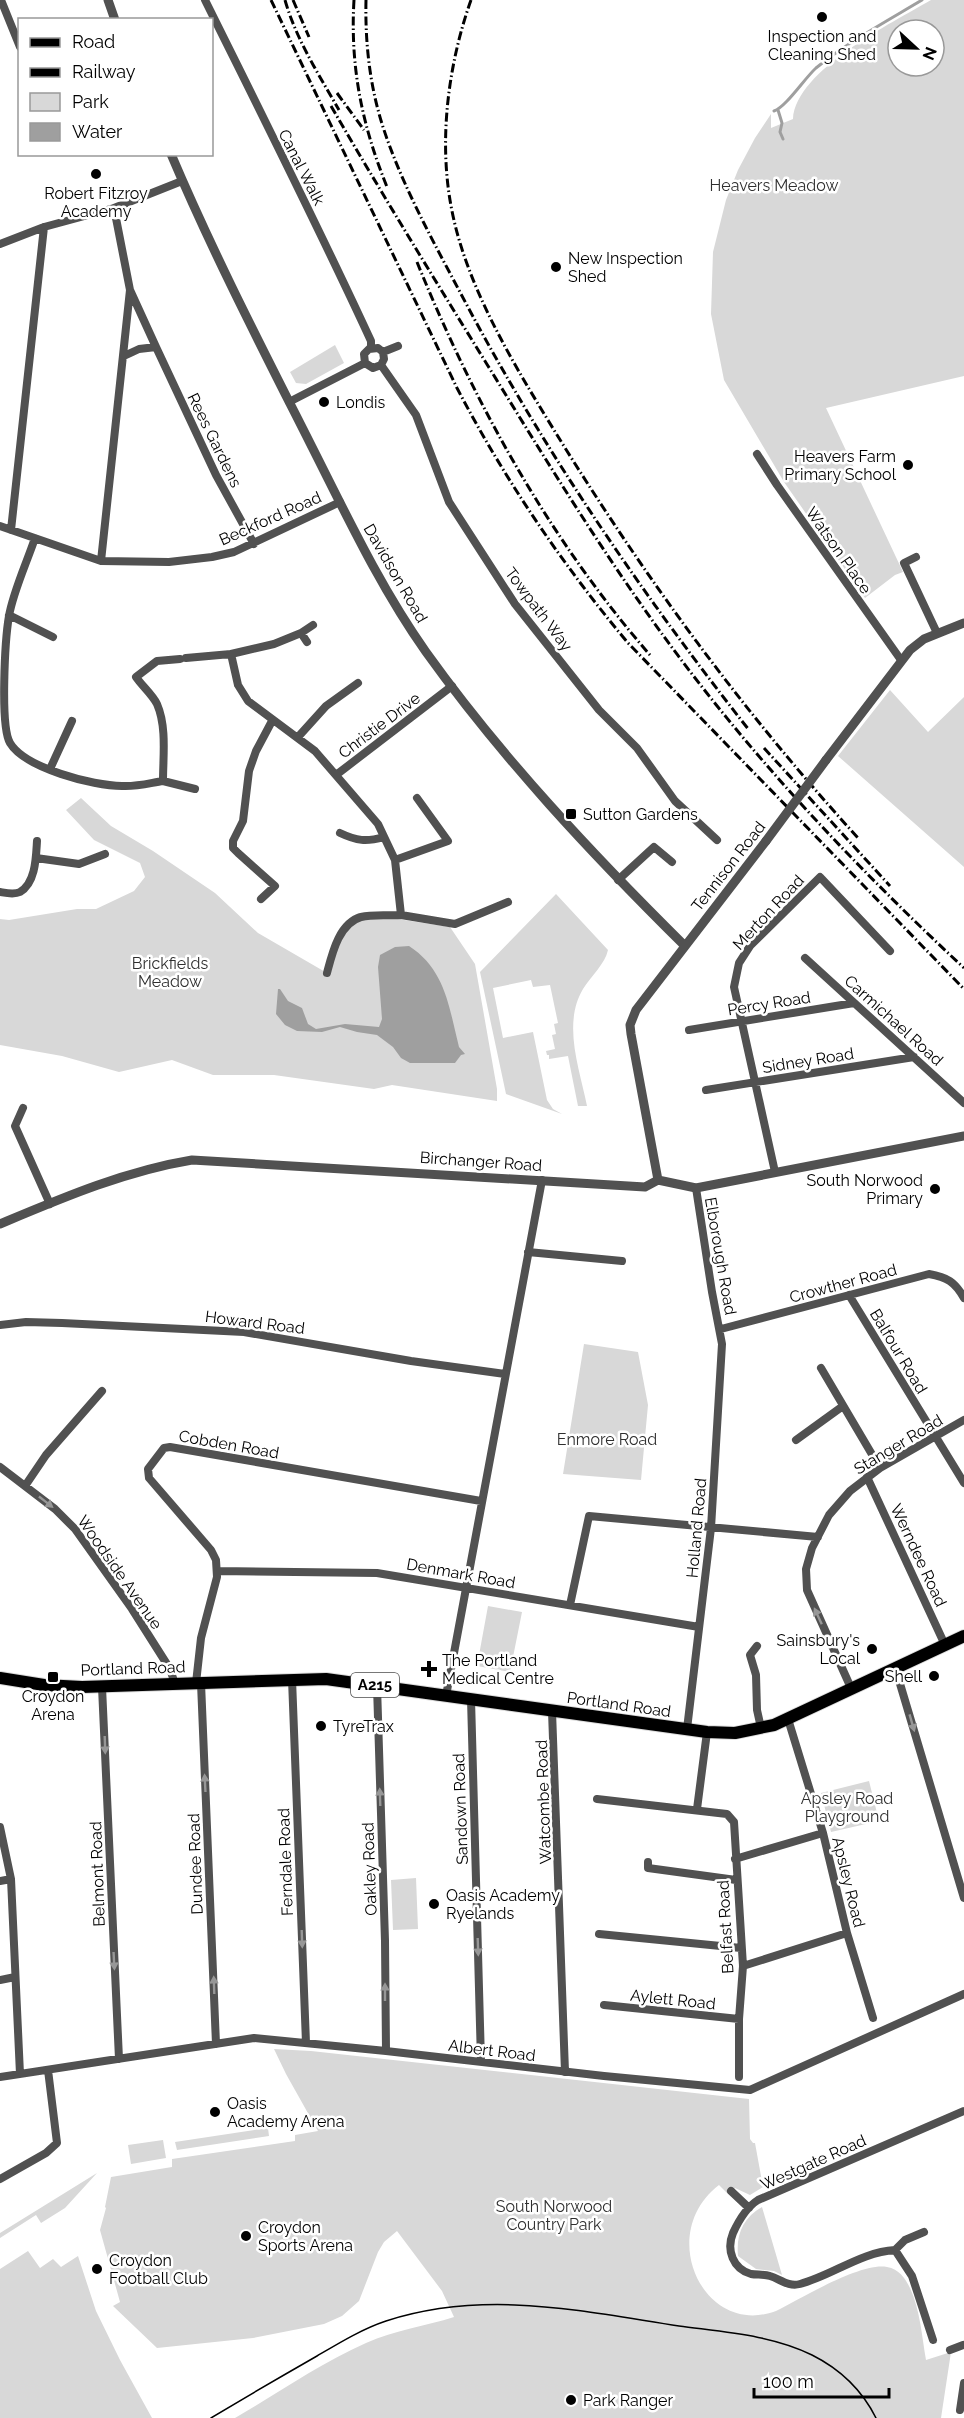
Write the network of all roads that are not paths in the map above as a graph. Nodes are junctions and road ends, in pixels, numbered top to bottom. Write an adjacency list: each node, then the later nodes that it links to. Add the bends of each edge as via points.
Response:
1 (1, 0): 5 (street)
2 (108, 0): 4 (street)
3 (205, 0): 14 (street, Canal Walk, via 323,238)
4 (114, 18)
5 (18, 42)
6 (172, 156): 7 (street, Davidson Road)
7 (182, 181): 8 (street); 19 (street, Davidson Road)
8 (114, 208): 9 (street); 11 (street, Rees Gardens)
9 (44, 227): 10 (street); 23 (street)
10 (0, 244)
11 (130, 290): 13 (street, Rees Gardens); 16 (street, Rees Gardens)
12 (398, 346): 15 (street)
13 (156, 347): 16 (street); 25 (street, Rees Gardens, via 216,475)
14 (371, 348): 15 (street); 17 (street, via 364,354)
15 (383, 352): 18 (street)
16 (124, 356): 27 (street, Rees Gardens)
17 (365, 363): 18 (street, via 373,368); 19 (street)
18 (381, 365): 50 (street, Towpath Way, via 416,415 449,502 515,604 599,710 637,748 675,801)
19 (290, 402): 21 (street, Davidson Road)
20 (757, 454): 36 (street, Watson Place)
21 (340, 502): 25 (street, Beckford Road); 38 (street, Davidson Road, via 390,595)
22 (0, 526): 23 (street, Beckford Road)
23 (11, 530): 24 (street, Beckford Road)
24 (35, 538): 27 (street, Beckford Road); 28 (street)
25 (254, 544): 27 (street, Beckford Road, via 212,557 169,562)
26 (916, 557): 32 (street, via 904,563)
27 (101, 561)
28 (9, 615): 33 (street); 39 (street)
29 (964, 623): 32 (street, Tennison Road)
30 (313, 625): 31 (street)
31 (301, 633): 34 (street); 35 (street, via 274,645)
32 (937, 633): 36 (street, Tennison Road)
33 (53, 637)
34 (307, 642)
35 (231, 654): 41 (street, via 238,686 254,707); 45 (street, via 157,661 136,677 156,703 160,718 164,735)
36 (901, 660): 61 (street, Tennison Road, bridge)
37 (358, 683): 42 (street, via 317,714)
38 (452, 686): 44 (street, Christie Drive); 56 (street, Davidson Road, via 525,776)
39 (2, 712): 43 (street, via 15,750)
40 (72, 720): 43 (street)
41 (272, 721): 42 (street); 58 (street, via 252,761 243,821 233,841 233,848 275,886)
42 (298, 737): 44 (street)
43 (50, 769): 45 (street, via 123,786)
44 (336, 775): 49 (street, Christie Drive, via 378,824)
45 (163, 781): 46 (street)
46 (195, 789)
47 (417, 798): 54 (street, via 448,841)
48 (340, 833): 49 (street, via 363,842)
49 (384, 837): 54 (street, Christie Drive)
50 (717, 840)
51 (37, 841): 53 (street)
52 (105, 854): 53 (street, via 79,864)
53 (36, 858): 57 (street, via 21,892)
54 (395, 860): 60 (street, Christie Drive)
55 (672, 862): 56 (street, via 654,847)
56 (618, 880): 61 (street, Davidson Road)
57 (0, 892)
58 (261, 899)
59 (508, 902): 60 (street, via 455,924)
60 (400, 915): 64 (street, via 359,917 339,935)
61 (685, 946): 76 (street, Tennison Road, via 636,1010 630,1025)
62 (890, 951): 66 (street, Merton Road, via 820,877 750,946 739,963 734,987)
63 (805, 958): 65 (street, Carmichael Road)
64 (327, 973)
65 (854, 1003): 66 (street, Percy Road); 68 (street, Carmichael Road)
66 (741, 1022): 67 (street, Percy Road); 69 (street, Merton Road)
67 (689, 1030)
68 (914, 1057): 69 (street, Sidney Road); 71 (street, Carmichael Road)
69 (755, 1083): 70 (street, Sidney Road); 74 (street, Merton Road)
70 (706, 1090)
71 (964, 1103)
72 (23, 1108): 78 (street, via 15,1126)
73 (964, 1136): 74 (street, Birchanger Road)
74 (775, 1172): 77 (street, Birchanger Road)
75 (542, 1180): 76 (street, Birchanger Road, via 645,1187); 78 (street, Birchanger Road, via 192,1160 114,1180); 80 (street)
76 (658, 1180): 77 (street, Birchanger Road)
77 (696, 1188): 85 (street, Elborough Road)
78 (50, 1204): 79 (street, Birchanger Road)
79 (0, 1224)
80 (528, 1252): 81 (street); 87 (street)
81 (622, 1261)
82 (849, 1295): 83 (street, Crowther Road, via 929,1274 956,1285); 85 (street, Crowther Road); 91 (street, Balfour Road)
83 (964, 1298)
84 (0, 1324): 87 (street, Howard Road, via 53,1322 244,1332)
85 (721, 1329): 99 (street, Holland Road)
86 (821, 1368): 89 (street)
87 (505, 1374): 98 (street)
88 (102, 1390): 97 (street, via 45,1455)
89 (843, 1406): 92 (street); 94 (street)
90 (964, 1420): 91 (street, Stanger Road)
91 (935, 1437): 94 (street, Stanger Road); 96 (street, Balfour Road)
92 (796, 1440)
93 (0, 1467): 97 (street, Woodside Avenue)
94 (880, 1468): 95 (street, Stanger Road)
95 (867, 1477): 100 (street, Stanger Road, via 837,1505); 106 (street, Werndee Road)
96 (964, 1483)
97 (25, 1486): 112 (street, Woodside Avenue, one-way to 112, via 75,1529 132,1609 170,1668)
98 (481, 1501): 101 (street, Cobden Road, via 164,1448 148,1469 148,1475 211,1550); 102 (street)
99 (711, 1528): 100 (street); 103 (street, via 589,1516); 104 (street, Holland Road)
100 (818, 1537): 115 (street, Stanger Road, one-way to 100, via 807,1590 808,1561)
101 (217, 1571): 102 (street, Denmark Road, via 377,1573); 111 (street, via 201,1638)
102 (465, 1588): 103 (street, Denmark Road); 116 (street)
103 (570, 1605): 104 (street, Denmark Road)
104 (699, 1627): 121 (street, Holland Road)
105 (964, 1636): 106 (main road, Portland Road / A215)
106 (945, 1645): 108 (main road, Portland Road / A215)
107 (757, 1646): 120 (street, via 750,1655)
108 (895, 1667): 115 (main road, Portland Road / A215); 129 (street, one-way to 129)
109 (0, 1678): 114 (main road, Portland Road / A215)
110 (292, 1679): 111 (main road, Portland Road / A215); 113 (main road, Portland Road / A215); 144 (street, Ferndale Road, one-way to 144)
111 (199, 1683): 112 (main road, Portland Road / A215); 145 (street, Dundee Road, one-way to 111)
112 (175, 1684): 114 (main road, Portland Road / A215)
113 (376, 1686): 116 (main road, Portland Road / A215); 146 (street, Oakley Road, one-way to 113)
114 (102, 1687): 147 (street, Belmont Road, one-way to 147)
115 (852, 1688): 119 (main road, Portland Road / A215)
116 (446, 1696): 117 (main road, Portland Road / A215)
117 (471, 1700): 118 (main road, Portland Road / A215); 148 (street, Sandown Road, one-way to 148)
118 (552, 1711): 121 (main road, Portland Road / A215); 150 (street, Watcombe Road)
119 (788, 1719): 120 (main road, Portland Road / A215); 126 (street, Apsley Road)
120 (761, 1728): 122 (main road, Portland Road / A215, via 735,1733)
121 (687, 1730): 122 (main road, Portland Road / A215)
122 (707, 1732): 124 (street)
123 (597, 1798): 124 (street)
124 (697, 1809): 127 (street, Belfast Road, via 727,1814 734,1822)
125 (0, 1827): 130 (street)
126 (823, 1833): 127 (street); 134 (street, Apsley Road)
127 (735, 1859): 131 (street, Belfast Road)
128 (648, 1862): 131 (street, via 648,1868)
129 (960, 1869): 133 (street)
130 (11, 1879): 132 (street); 138 (street)
131 (736, 1880): 136 (street, Belfast Road)
132 (0, 1881)
133 (964, 1898)
134 (848, 1933): 137 (street); 142 (street, Apsley Road)
135 (599, 1934): 136 (street)
136 (741, 1948): 137 (street, Belfast Road)
137 (743, 1966): 143 (street, Belfast Road)
138 (15, 1977): 139 (street); 151 (street)
139 (0, 1980)
140 (964, 1994): 150 (street, Albert Road, via 750,2090)
141 (604, 2005): 143 (street, Aylett Road)
142 (873, 2018)
143 (739, 2019): 153 (street, Belfast Road)
144 (306, 2043): 145 (street, Albert Road, via 254,2038); 146 (street, Albert Road)
145 (216, 2044): 147 (street, Albert Road)
146 (386, 2050): 148 (street, Albert Road)
147 (119, 2059): 149 (street, Albert Road)
148 (481, 2061): 150 (street, Albert Road)
149 (48, 2070): 151 (street, Albert Road); 155 (street, via 57,2143)
150 (565, 2072)
151 (20, 2074): 152 (street, Albert Road)
152 (0, 2077)
153 (739, 2077)
154 (964, 2111): 157 (street, Westgate Road, via 758,2200)
155 (0, 2179)
156 (731, 2191): 157 (street)
157 (749, 2208): 159 (street, Westgate Road, via 732,2236 732,2257 742,2270 769,2275 782,2283 798,2285 879,2251)
158 (924, 2232): 159 (street, via 905,2240)
159 (895, 2250): 160 (street, via 912,2276)
160 (933, 2340)
161 (964, 2346): 162 (street)
162 (950, 2350)
163 (964, 2383): 164 (street)
164 (960, 2410)

